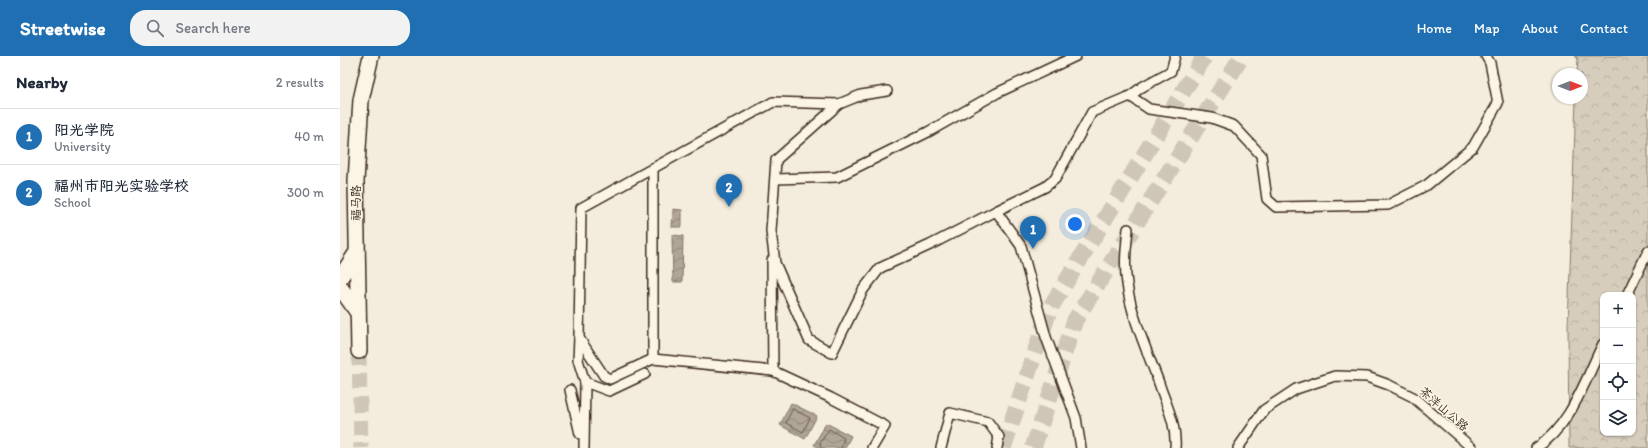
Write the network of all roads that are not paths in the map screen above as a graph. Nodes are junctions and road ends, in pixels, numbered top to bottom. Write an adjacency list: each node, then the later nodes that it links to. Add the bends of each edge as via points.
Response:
1 (371, 56): 14 (main road, 福马路, via 361,100 358,141)
2 (1076, 56): 9 (street, via 997,94 837,178)
3 (1175, 56): 6 (street, via 1171,70)
4 (1486, 56): 6 (street, via 1490,63 1498,103 1472,147 1427,185 1388,205 1276,207 1267,199 1261,155 1234,126 1212,118 1149,109)
5 (887, 91): 7 (street, via 861,95)
6 (1130, 96): 10 (street, via 1092,112 1055,179 1045,187)
7 (839, 104): 8 (street, via 773,102); 9 (street, via 776,160)
8 (653, 168): 21 (street, via 581,208); 24 (street)
9 (776, 179): 12 (street)
10 (996, 211): 12 (street, via 880,268 863,290 832,353 808,340 776,263); 33 (street, via 1021,246 1046,337 1076,418)
11 (1128, 229): 34 (street, via 1125,266 1127,286 1136,320 1170,411 1175,432)
12 (771, 231): 25 (street)
13 (1648, 251): 18 (street)
14 (357, 252): 15 (main road, via 348,262); 16 (main road); 20 (main road, 福马路)
15 (340, 265)
16 (340, 278)
17 (340, 287): 20 (main road)
18 (1628, 292)
19 (340, 302): 20 (main road, via 349,304)
20 (358, 313): 23 (main road, 福马路)
21 (579, 338): 24 (street, via 604,376 610,379); 27 (street, via 578,360)
22 (1600, 350): 37 (street, via 1571,409 1552,436)
23 (359, 351)
24 (653, 359): 25 (street)
25 (773, 372): 30 (street, via 885,426)
26 (645, 374): 27 (street, via 609,391)
27 (585, 382): 29 (street)
28 (570, 390): 29 (street)
29 (584, 448)
30 (872, 448)
31 (941, 448): 32 (street, via 950,413 988,422 999,437)
32 (997, 448)
33 (1081, 448)
34 (1175, 448)
35 (1238, 448): 36 (street, 茶洋山公路, via 1264,410 1296,389 1335,376 1367,377 1413,397)
36 (1472, 448)
37 (1536, 448)

